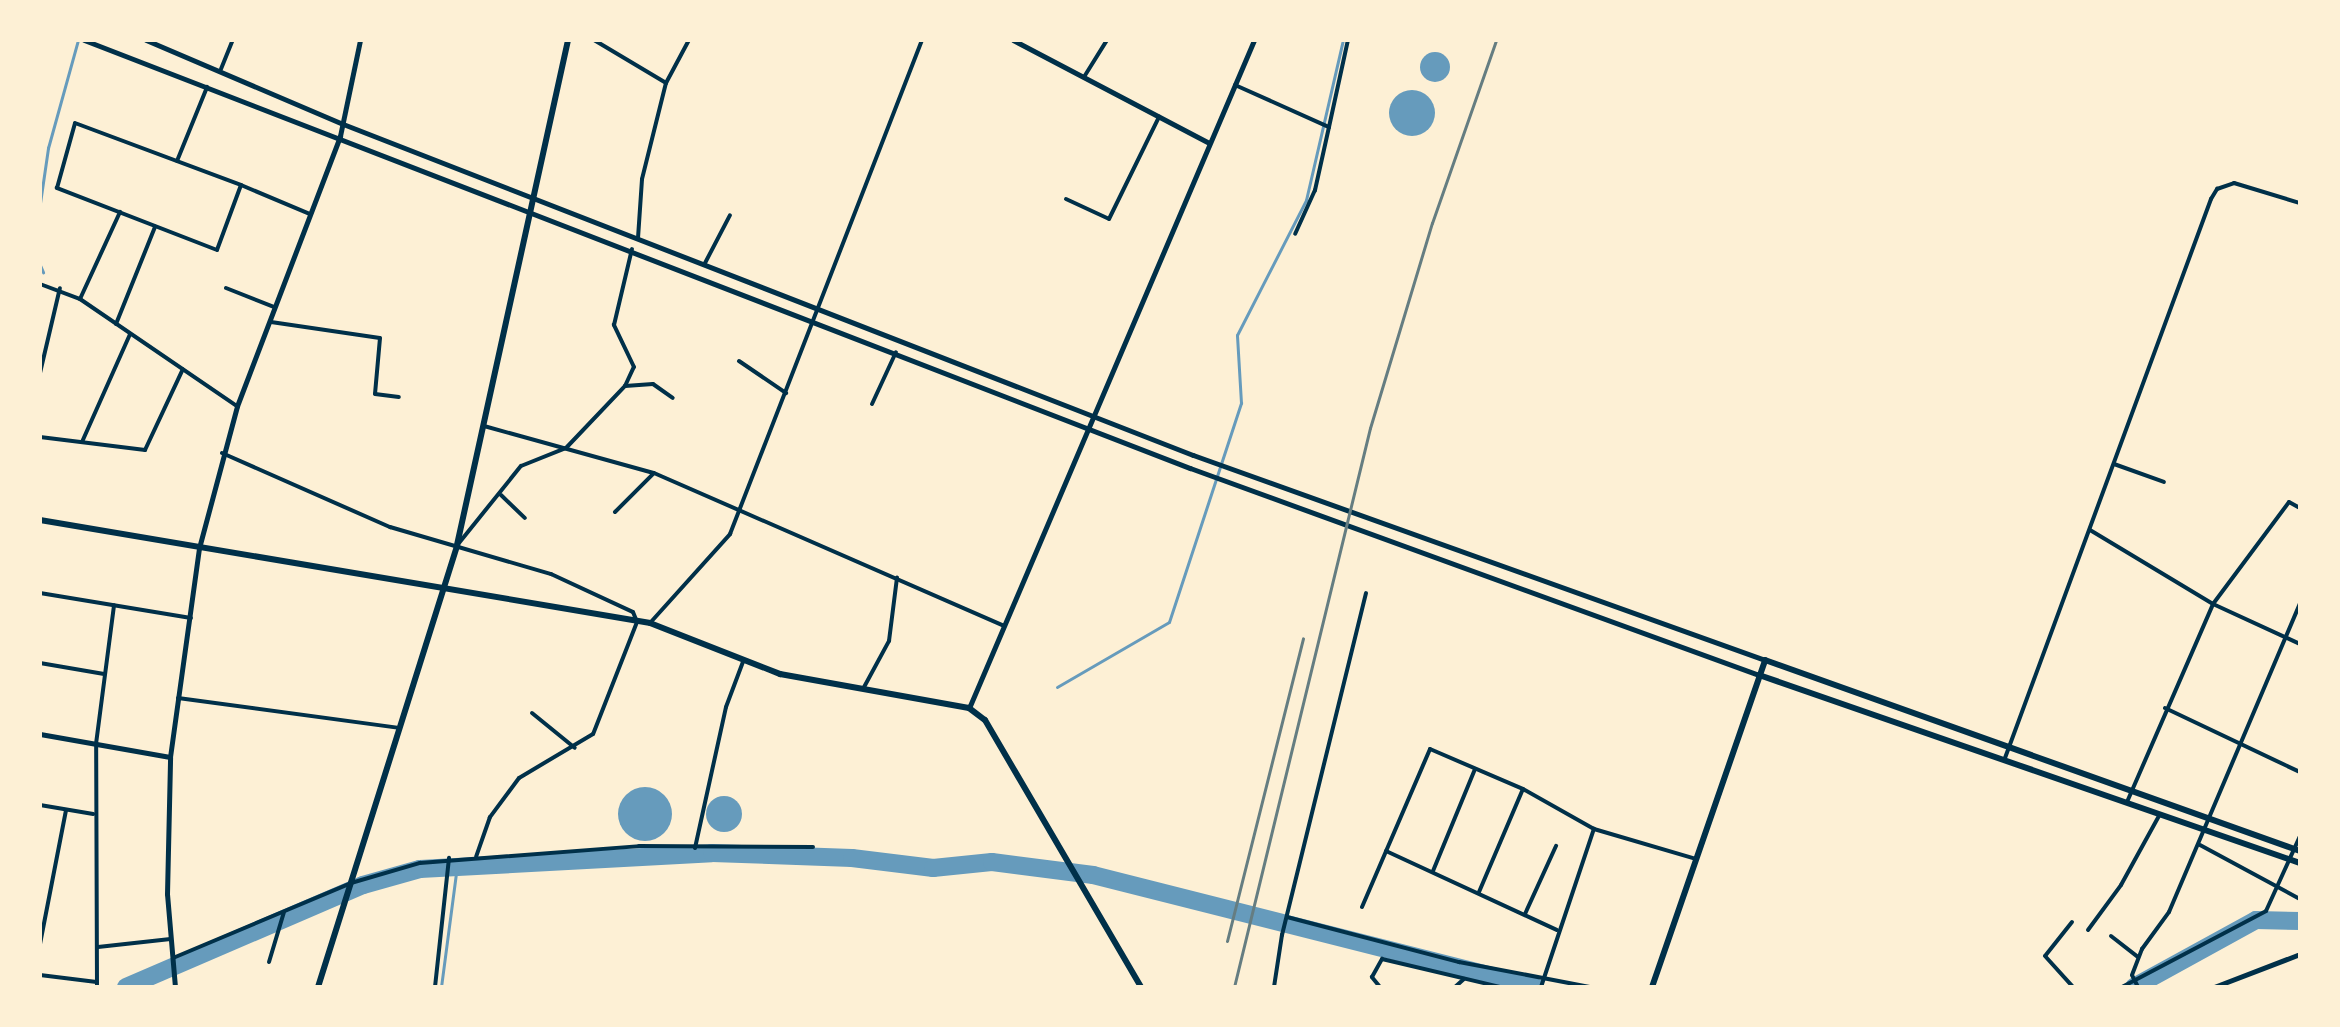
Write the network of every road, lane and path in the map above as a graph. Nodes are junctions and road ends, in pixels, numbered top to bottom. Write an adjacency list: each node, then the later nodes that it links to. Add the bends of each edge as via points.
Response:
1 (84, 40): 17 (street)
2 (146, 40): 13 (street)
3 (233, 40): 13 (street)
4 (360, 40): 19 (street)
5 (568, 40): 25 (main road)
6 (594, 40): 15 (street)
7 (689, 40): 15 (street)
8 (922, 40): 42 (street)
9 (1013, 40): 14 (street)
10 (1107, 40): 14 (street)
11 (1254, 40): 16 (street)
12 (1348, 40): 20 (street)
13 (221, 69): 19 (street)
14 (1084, 77): 18 (street)
15 (666, 83): 34 (street, via 642,179)
16 (1235, 85): 20 (street); 22 (street)
17 (207, 87): 21 (street); 23 (street)
18 (1159, 117): 22 (street); 26 (street, via 1109,219)
19 (343, 124): 21 (street); 25 (street)
20 (1329, 127): 33 (street, via 1315,190)
21 (340, 136): 28 (street); 30 (street)
22 (1209, 143): 57 (street)
23 (177, 161): 24 (street); 29 (street, via 75,123 57,188)
24 (241, 185): 30 (street); 32 (street, via 217,250)
25 (533, 197): 28 (main road); 34 (street)
26 (1066, 199)
27 (2300, 203): 64 (street, via 2245,185 2217,189)
28 (531, 209): 35 (street); 58 (main road)
29 (120, 212): 32 (street); 40 (street)
30 (310, 214): 41 (street)
31 (730, 215): 36 (street)
32 (155, 227): 45 (street)
33 (1295, 234)
34 (638, 238): 36 (street)
35 (632, 249): 43 (street); 51 (street, via 614,325 634,367)
36 (704, 265): 42 (street)
37 (40, 284): 38 (street)
38 (60, 288): 40 (street); 50 (street)
39 (226, 288): 41 (street)
40 (80, 299): 45 (street)
41 (277, 308): 44 (street)
42 (818, 308): 43 (street); 57 (street)
43 (814, 320): 47 (street); 52 (street)
44 (271, 322): 53 (street, via 380,338 375,394); 56 (street)
45 (116, 324): 46 (street)
46 (130, 334): 49 (street); 61 (street)
47 (896, 352): 55 (street); 59 (street)
48 (739, 361): 52 (street)
49 (183, 369): 56 (street); 61 (street, via 145,450)
50 (40, 373)
51 (625, 386): 54 (street, via 653,384); 62 (street)
52 (786, 393): 69 (street)
53 (399, 397)
54 (673, 398)
55 (872, 404)
56 (237, 406): 63 (street)
57 (1095, 416): 59 (street); 90 (street)
58 (484, 426): 62 (street); 74 (main road)
59 (1089, 429): 86 (street); 93 (street)
60 (40, 437): 61 (street)
61 (82, 442)
62 (566, 448): 65 (street); 67 (street, via 521,466)
63 (222, 453): 74 (street, via 390,527); 75 (street)
64 (2114, 464): 66 (street); 73 (street)
65 (654, 473): 69 (street); 70 (street)
66 (2164, 482)
67 (501, 495): 71 (street); 74 (street)
68 (2300, 508): 80 (street, via 2289,502)
69 (739, 510): 76 (street); 85 (street, via 730,534)
70 (615, 512)
71 (525, 518)
72 (40, 520): 75 (main road)
73 (2090, 530): 80 (street); 104 (street)
74 (457, 545): 77 (main road); 84 (street, via 587,588 633,612)
75 (199, 548): 77 (main road); 83 (street)
76 (897, 578): 86 (street); 94 (street, via 889,641)
77 (443, 590): 84 (main road); 99 (main road)
78 (40, 593): 82 (street)
79 (1366, 593): 139 (street)
80 (2213, 604): 87 (street); 97 (street)
81 (2300, 604): 87 (street)
82 (114, 605): 83 (street); 92 (street)
83 (191, 618): 95 (street)
84 (637, 622): 85 (main road); 103 (street, via 593,734)
85 (650, 623): 89 (main road)
86 (1006, 627): 96 (street)
87 (2285, 637): 88 (street); 102 (street)
88 (2300, 644)
89 (744, 659): 94 (main road, via 780,674); 123 (street, via 726,707)
90 (1765, 660): 93 (main road); 104 (main road)
91 (40, 663): 92 (street)
92 (104, 674): 101 (street)
93 (1759, 675): 106 (main road); 128 (main road)
94 (863, 689): 96 (main road)
95 (178, 698): 99 (street); 105 (street)
96 (969, 708): 159 (main road, via 985,720)
97 (2165, 708): 102 (street); 110 (street)
98 (532, 713): 103 (street)
99 (399, 728): 132 (main road)
100 (40, 734): 101 (street)
101 (96, 744): 105 (street); 114 (street)
102 (2240, 745): 108 (street); 116 (street)
103 (575, 748): 126 (street, via 519,778 490,817)
104 (2009, 748): 106 (street); 110 (main road)
105 (170, 757): 144 (street)
106 (2005, 758): 111 (main road)
107 (1475, 769): 109 (street); 125 (street, via 1430,749); 131 (street)
108 (2300, 772)
109 (1523, 789): 117 (street); 134 (street)
110 (2131, 791): 111 (street); 116 (main road)
111 (2127, 802): 115 (main road)
112 (40, 805): 113 (street)
113 (66, 810): 114 (street); 145 (street)
114 (94, 814): 146 (street)
115 (2160, 814): 118 (main road); 142 (street, via 2121,885)
116 (2209, 817): 118 (street); 124 (main road)
117 (1594, 829): 128 (street); 141 (street)
118 (2203, 829): 120 (street); 129 (main road)
119 (2300, 836): 124 (street)
120 (2200, 844): 133 (street); 148 (street, via 2169,912)
121 (1556, 846): 138 (street)
122 (813, 847): 123 (street)
123 (695, 848): 126 (street, via 639,846)
124 (2297, 850): 129 (street)
125 (1386, 851): 131 (street); 136 (street)
126 (476, 857): 127 (street)
127 (449, 858): 132 (street); 158 (street)
128 (1696, 859): 166 (main road)
129 (2288, 859): 130 (main road); 133 (street)
130 (2300, 863)
131 (1433, 871): 134 (street)
132 (351, 883): 137 (street); 157 (main road)
133 (2277, 887): 135 (street); 154 (street, via 2266,911)
134 (1479, 892): 138 (street)
135 (2300, 899)
136 (1362, 907)
137 (284, 912): 149 (street); 150 (street)
138 (1525, 914): 141 (street)
139 (1287, 918): 153 (street); 160 (street)
140 (2072, 922): 167 (street, via 2045,956)
141 (1557, 930): 153 (street)
142 (2088, 930)
143 (2111, 936): 148 (street)
144 (171, 939): 146 (street); 149 (street)
145 (40, 944)
146 (98, 947): 155 (street)
147 (2300, 954): 170 (street)
148 (2139, 957): 154 (street)
149 (173, 962): 156 (street)
150 (269, 962)
151 (40, 975): 155 (street)
152 (1464, 979): 161 (street, via 1382,959 1372,977); 162 (street); 163 (street)
153 (1543, 980): 164 (street); 165 (street)
154 (2133, 981): 168 (street); 169 (street)
155 (97, 984)
156 (175, 987)
157 (318, 987)
158 (435, 987)
159 (1141, 987)
160 (1274, 987)
161 (1380, 987)
162 (1455, 987)
163 (1500, 987)
164 (1541, 987)
165 (1590, 987)
166 (1652, 987)
167 (2073, 987)
168 (2122, 987)
169 (2138, 987)
170 (2214, 987)

